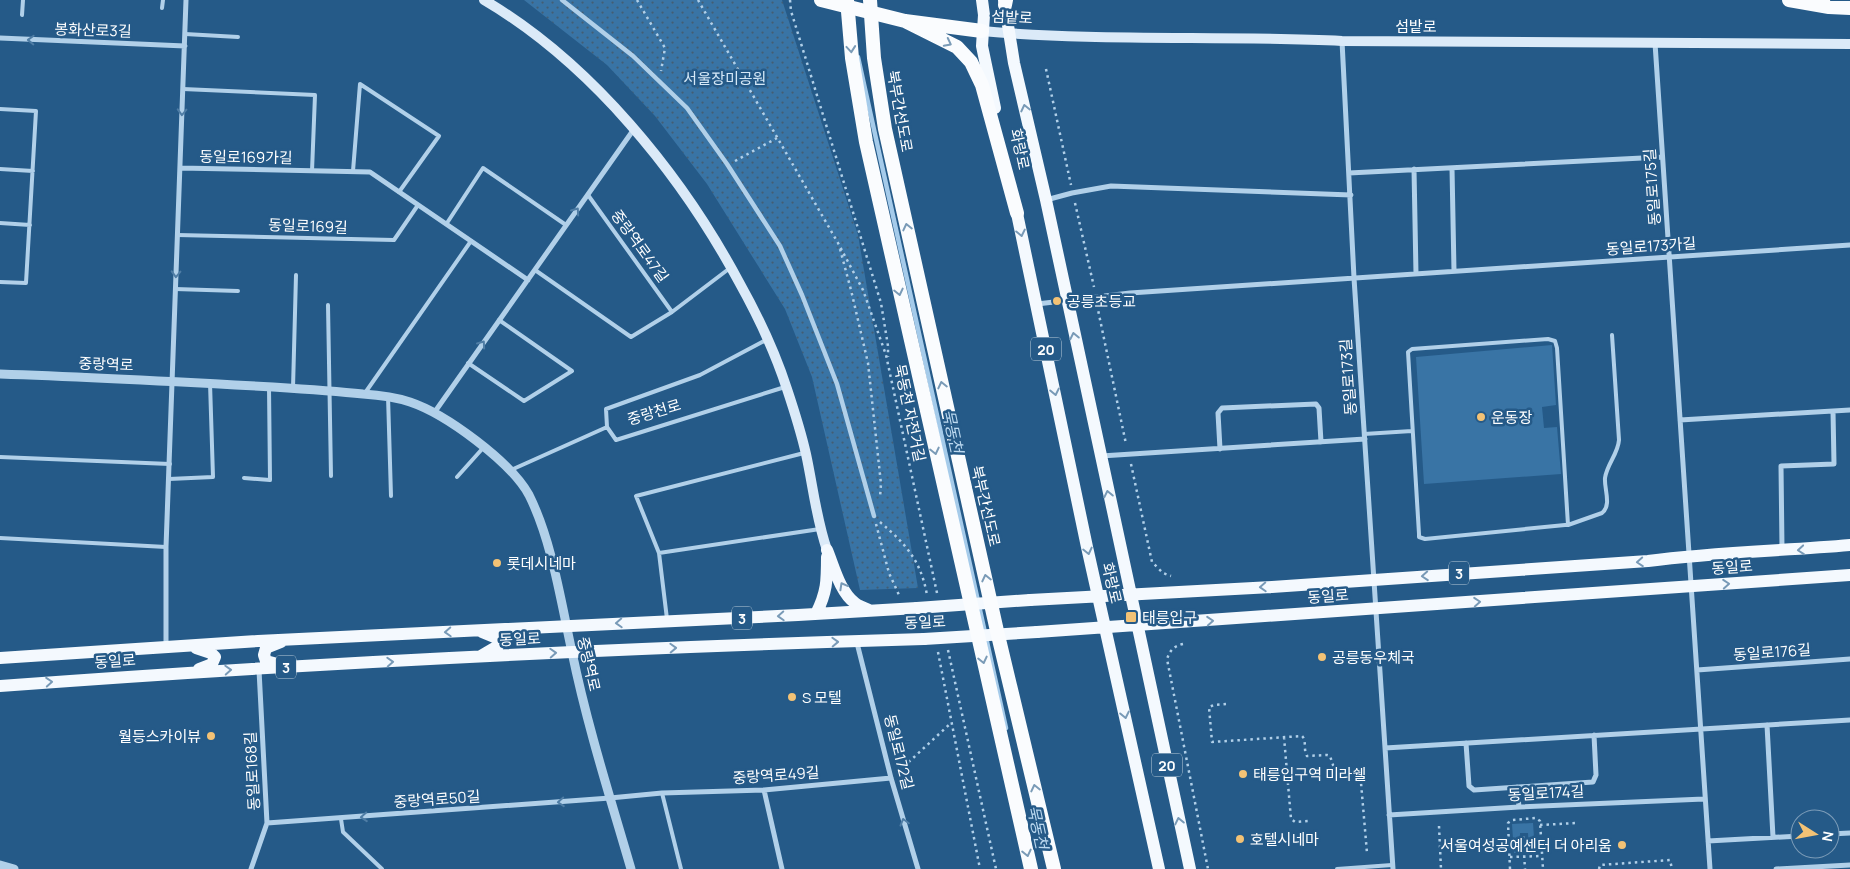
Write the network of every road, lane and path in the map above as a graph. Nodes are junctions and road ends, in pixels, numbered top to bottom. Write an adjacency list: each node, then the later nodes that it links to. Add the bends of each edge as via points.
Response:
1 (23, 0): 17 (lane)
2 (163, 0): 15 (lane)
3 (186, 0): 21 (street)
4 (484, 0): 32 (main road, via 576,68)
5 (562, 0): 29 (street, via 633,56)
6 (637, 0): 29 (path, via 664,48)
7 (698, 0): 33 (path, 묵동천 자전거길)
8 (790, 0): 79 (path, via 880,303)
9 (820, 0): 18 (highway, bridge)
10 (847, 0): 196 (highway, one-way to 196, bridge, via 852,58 866,142)
11 (870, 0): 197 (highway, 북부간선도로, one-way to 11, bridge, via 885,129 874,58)
12 (982, 0): 19 (main road, 화랑로 / 20)
13 (1788, 0): 16 (highway)
14 (1005, 2): 20 (main road, 화랑로 / 20)
15 (162, 8)
16 (1850, 8)
17 (22, 15)
18 (905, 21): 19 (highway); 50 (highway, one-way to 50, via 957,47 971,62 982,85)
19 (982, 31): 20 (main road, 섬밭로); 50 (main road, 화랑로 / 20, via 982,51)
20 (1010, 32): 24 (main road, 섬밭로); 48 (main road, 화랑로 / 20, one-way to 20, via 1014,63)
21 (185, 34): 22 (lane); 27 (street)
22 (238, 37)
23 (0, 38): 27 (street, 봉화산로3길, one-way to 23)
24 (1342, 41): 25 (main road, 섬밭로); 43 (street, 동일로173길)
25 (1655, 43): 26 (main road, 섬밭로); 34 (street, 동일로175길)
26 (1850, 44)
27 (185, 46): 30 (street)
28 (1046, 69): 45 (path)
29 (659, 81): 35 (street, via 687,108)
30 (183, 89): 36 (street, one-way to 36); 39 (lane, 동일로169가길, via 315,94)
31 (0, 109): 41 (lane, via 36,111)
32 (634, 129): 46 (street); 60 (main road, via 686,194)
33 (778, 138): 35 (path); 57 (path, 묵동천 자전거길)
34 (1662, 157): 37 (street); 59 (street, 동일로175길)
35 (727, 164): 110 (street, via 780,246 802,295 837,384)
36 (180, 168): 39 (street, 동일로169가길); 55 (street)
37 (1452, 168): 40 (street); 62 (street)
38 (0, 169): 41 (lane)
39 (312, 170): 42 (street, 동일로169가길)
40 (1414, 170): 43 (street); 63 (street)
41 (33, 171): 53 (lane)
42 (353, 172): 44 (street, 동일로169가길, via 370,172); 44 (lane, via 360,84 439,136)
43 (1349, 173): 47 (street, 동일로173길)
44 (399, 192): 49 (street, 동일로169가길)
45 (1072, 193): 47 (street, via 1111,186); 48 (street); 70 (path)
46 (588, 195): 54 (street, one-way to 46); 74 (lane, 중랑역로47길)
47 (1350, 195): 65 (street, 동일로173길)
48 (1046, 200): 71 (main road, 화랑로 / 20)
49 (418, 204): 52 (street, 동일로169가길); 55 (lane, 동일로169길, via 394,240)
50 (1017, 213): 73 (main road, 화랑로 / 20, one-way to 73)
51 (0, 224): 53 (lane)
52 (447, 224): 54 (lane, via 483,168); 56 (street, 동일로169가길)
53 (30, 225): 67 (lane, via 26,283)
54 (566, 225): 61 (street)
55 (177, 234): 68 (street, one-way to 68)
56 (471, 241): 66 (street, 동일로169가길); 87 (lane)
57 (838, 243): 79 (path, 묵동천 자전거길, via 863,290); 110 (path, via 868,363 882,484)
58 (1850, 246): 59 (street, 동일로173가길)
59 (1670, 257): 62 (street, 동일로173가길); 92 (street, 동일로175길)
60 (732, 266): 74 (lane); 77 (main road)
61 (534, 270): 66 (street); 74 (lane, via 631,336)
62 (1454, 271): 63 (street, 동일로173가길)
63 (1416, 274): 65 (street, 동일로173가길)
64 (296, 275): 85 (lane)
65 (1354, 278): 70 (street); 95 (street, 동일로173길)
66 (528, 280): 75 (street)
67 (0, 282)
68 (175, 289): 69 (lane); 81 (street)
69 (238, 291)
70 (1096, 296): 71 (street); 100 (path)
71 (1066, 300): 73 (street); 101 (main road, 화랑로 / 20, one-way to 71)
72 (328, 304): 86 (lane)
73 (1036, 304): 127 (main road, 화랑로 / 20, one-way to 127)
74 (672, 312)
75 (499, 320): 78 (street, one-way to 75); 78 (lane, via 572,371 524,401)
76 (1612, 335): 111 (lane, via 1619,440 1606,474 1606,506 1602,513)
77 (768, 339): 84 (main road); 93 (lane, 중랑천로, via 700,374 606,409)
78 (468, 363): 91 (street)
79 (888, 364): 128 (path, 묵동천 자전거길)
80 (0, 374): 81 (street, 중랑역로)
81 (172, 380): 82 (street, 중랑역로); 103 (street)
82 (210, 383): 83 (street, 중랑역로); 108 (lane, via 212,477)
83 (269, 387): 85 (street, 중랑역로); 107 (lane, via 270,480)
84 (786, 387): 93 (lane, 중랑천로, via 616,440); 99 (main road)
85 (293, 388): 86 (street, 중랑역로)
86 (328, 390): 87 (street, 중랑역로); 105 (lane)
87 (365, 394): 88 (street, 중랑역로)
88 (388, 396): 91 (street, 중랑역로); 109 (lane)
89 (1850, 410): 90 (street)
90 (1833, 411): 92 (street); 117 (street, via 1834,464 1780,466)
91 (434, 412): 97 (street, 중랑역로)
92 (1680, 420): 119 (street, 동일로175길)
93 (607, 427): 104 (lane)
94 (1412, 431): 95 (lane); 111 (lane, via 1418,534 1422,538); 111 (lane, via 1409,350 1552,339 1557,348)
95 (1364, 437): 96 (street); 123 (street, 동일로173길)
96 (1321, 442): 98 (street); 98 (street, via 1316,404 1222,408 1218,413)
97 (484, 446): 104 (street, 중랑역로); 106 (lane)
98 (1220, 449): 100 (street)
99 (806, 453): 112 (main road); 118 (lane, via 636,496)
100 (1128, 454): 101 (street); 121 (path, via 1152,562)
101 (1100, 456): 125 (main road, 화랑로 / 20, one-way to 101)
102 (0, 457): 103 (lane)
103 (170, 464): 108 (street)
104 (510, 470): 134 (street, 중랑역로, via 528,494 541,526)
105 (331, 476)
106 (457, 477)
107 (244, 478)
108 (169, 479): 115 (street)
109 (391, 496)
110 (874, 516): 122 (path, via 902,540); 126 (path, via 889,573)
111 (1568, 525)
112 (820, 529): 116 (main road); 118 (lane)
113 (0, 538): 115 (lane)
114 (1850, 545): 117 (main road, 동일로 / 3, one-way to 117)
115 (166, 547): 141 (street)
116 (827, 550): 130 (main road, one-way to 116, via 849,598); 131 (main road, via 824,599)
117 (1782, 551): 119 (main road, 동일로 / 3)
118 (659, 553): 132 (lane)
119 (1689, 556): 123 (main road, 동일로 / 3, one-way to 123); 124 (street)
120 (1850, 575): 124 (main road, 동일로 / 3, one-way to 120)
121 (1171, 576)
122 (924, 579)
123 (1373, 579): 125 (main road, 동일로 / 3, one-way to 125); 129 (street)
124 (1692, 587): 129 (main road, 동일로 / 3, one-way to 124); 149 (street)
125 (1130, 594): 127 (main road, 동일로 / 3); 133 (main road, 화랑로 / 20)
126 (899, 595)
127 (1098, 596): 130 (main road, 동일로 / 3, bridge); 135 (main road, 화랑로 / 20)
128 (938, 601)
129 (1376, 609): 133 (main road, 동일로 / 3, one-way to 129); 159 (street)
130 (872, 611): 131 (main road, 동일로 / 3)
131 (816, 614): 132 (main road, 동일로 / 3, one-way to 132)
132 (667, 621): 134 (main road, 동일로 / 3, one-way to 134)
133 (1136, 625): 135 (main road, 동일로 / 3); 199 (main road, 화랑로 / 20, one-way to 133)
134 (567, 626): 136 (main road, 동일로 / 3); 143 (street, 중랑역로)
135 (1106, 627): 138 (main road, 동일로 / 3, bridge); 198 (main road, 화랑로 / 20, one-way to 198)
136 (478, 630): 137 (main road, 동일로 / 3, one-way to 137); 144 (main road, via 498,639 498,646)
137 (288, 640): 140 (main road, 동일로 / 3); 147 (main road, via 266,648 264,655 266,661)
138 (857, 642): 143 (main road, 동일로 / 3, one-way to 138); 160 (street, 동일로172길)
139 (1183, 644): 200 (path, via 1175,646 1167,659)
140 (190, 646): 141 (main road, 동일로 / 3); 150 (main road, via 214,657 212,664)
141 (166, 647): 145 (main road, 동일로 / 3)
142 (948, 648): 195 (path)
143 (572, 652): 144 (main road, 동일로 / 3, one-way to 143); 164 (street, 중랑역로)
144 (479, 657): 147 (main road, 동일로 / 3, one-way to 144)
145 (0, 658)
146 (1850, 659): 149 (street, 동일로176길)
147 (288, 667): 148 (main road, 동일로 / 3)
148 (259, 669): 150 (main road, 동일로 / 3, one-way to 148); 170 (street, 동일로168길)
149 (1697, 670): 155 (street)
150 (190, 672): 151 (main road, 동일로 / 3, one-way to 150)
151 (0, 686)
152 (1226, 704): 157 (path, via 1209,707 1212,742)
153 (1850, 720): 154 (street)
154 (1766, 725): 155 (street); 176 (street)
155 (1699, 729): 156 (street); 165 (street)
156 (1594, 736): 158 (street); 161 (street, 동일로174길, via 1594,781)
157 (1284, 737): 169 (path, via 1291,818 1295,822); 178 (path, via 1302,736 1306,755 1330,756 1334,772 1360,771)
158 (1466, 743): 159 (street); 161 (street, 동일로174길, via 1471,789)
159 (1385, 748): 167 (street)
160 (891, 778): 162 (street, 중랑역로49길); 193 (street, 동일로172길, one-way to 160); 194 (path, via 951,723)
161 (1517, 787): 166 (street)
162 (764, 790): 163 (street, 중랑역로49길); 192 (street)
163 (662, 793): 164 (street, 중랑역로49길); 191 (lane)
164 (610, 798): 168 (street, 중랑역로50길, one-way to 168); 190 (street, 중랑역로)
165 (1704, 799): 166 (street, 동일로174길); 177 (street)
166 (1519, 807): 167 (street, 동일로174길)
167 (1389, 815): 184 (street)
168 (341, 819): 170 (street, 중랑역로50길); 189 (lane, via 342,832)
169 (1308, 821)
170 (267, 823): 188 (street, 동일로168길)
171 (1576, 823): 172 (path)
172 (1540, 825): 179 (path); 181 (path, via 1536,818 1510,821)
173 (1439, 826): 185 (path)
174 (1524, 836): 180 (path)
175 (1790, 837): 176 (street)
176 (1773, 838): 177 (street)
177 (1708, 841): 207 (street)
178 (1367, 853)
179 (1542, 856): 180 (path); 204 (path)
180 (1525, 857): 181 (path); 203 (path)
181 (1510, 858): 202 (path)
182 (0, 865): 187 (street)
183 (1850, 865): 208 (street)
184 (1393, 867): 201 (lane)
185 (1441, 868): 186 (path)
186 (1446, 868)
187 (14, 869)
188 (251, 869)
189 (382, 869)
190 (631, 869)
191 (681, 869)
192 (782, 869)
193 (918, 869)
194 (980, 869)
195 (996, 869)
196 (1030, 869)
197 (1054, 869)
198 (1159, 869)
199 (1190, 869)
200 (1208, 869)
201 (1337, 869)
202 (1510, 869)
203 (1525, 869)
204 (1543, 869)
205 (1599, 869): 206 (path, via 1600,865 1670,860)
206 (1672, 869)
207 (1710, 869)
208 (1776, 869)

